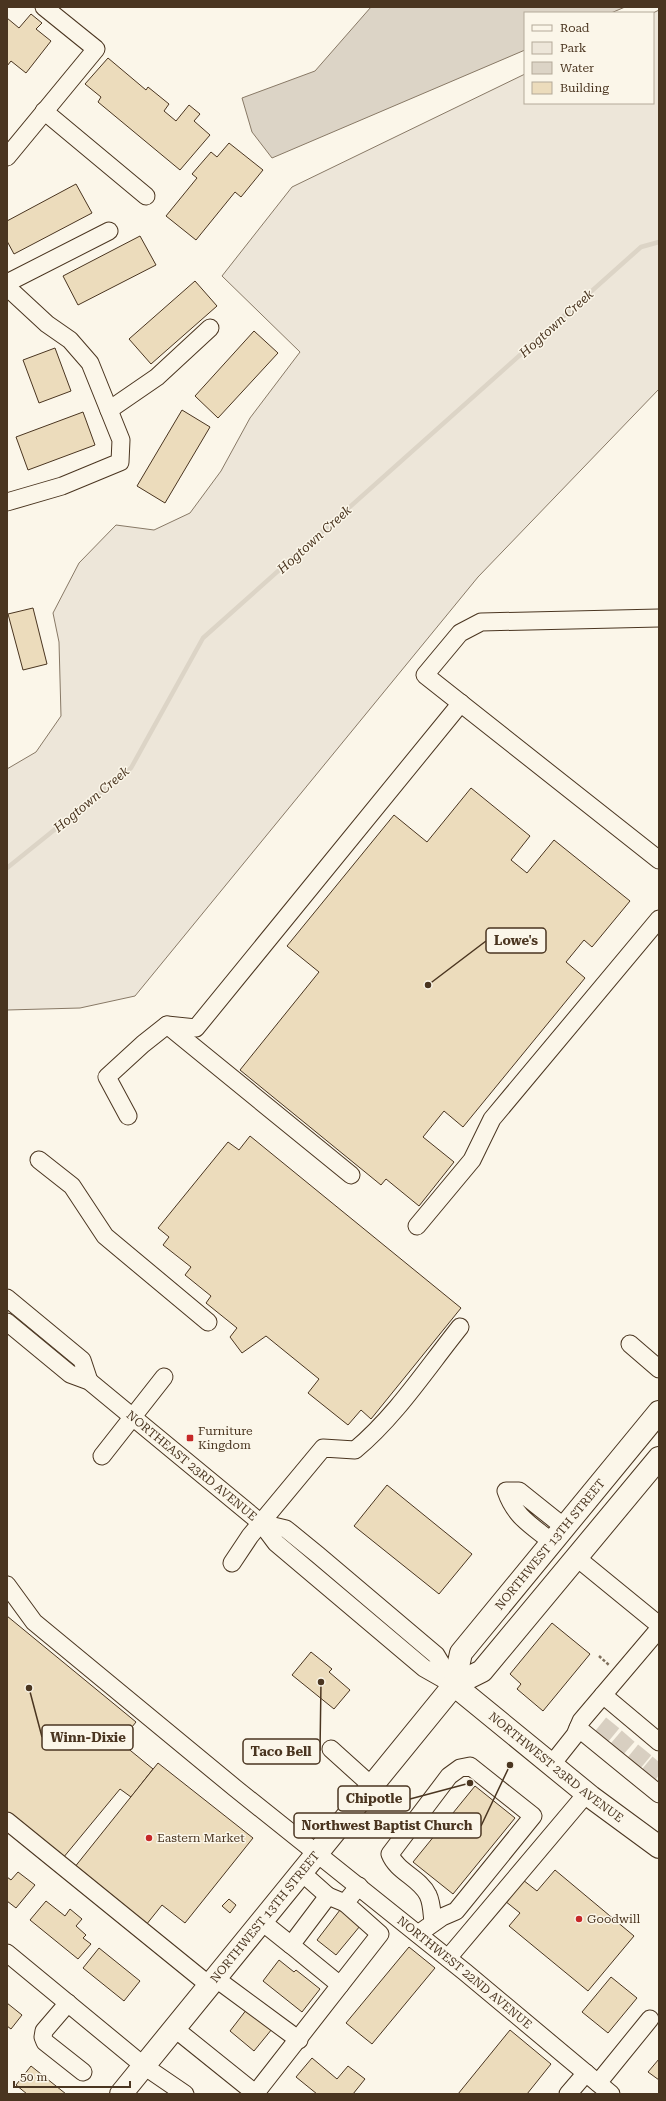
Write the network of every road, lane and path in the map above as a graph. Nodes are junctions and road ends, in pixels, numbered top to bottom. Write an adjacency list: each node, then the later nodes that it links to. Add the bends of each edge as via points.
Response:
1 (44, 7): 2 (street, via 96,49)
2 (44, 111): 3 (street); 4 (street)
3 (7, 157)
4 (146, 196)
5 (109, 231): 6 (street)
6 (7, 283)
7 (7, 287): 9 (street, via 47,324 70,340 90,363)
8 (210, 328): 9 (street, via 157,377)
9 (109, 410): 10 (street, via 122,440 120,462 62,486)
10 (7, 502)
11 (659, 618): 12 (street, via 481,622 460,633 425,675)
12 (461, 703): 13 (street); 15 (street, via 196,1028)
13 (659, 860)
14 (659, 919): 19 (street, via 492,1119 472,1160)
15 (167, 1025): 16 (street, via 107,1077); 18 (street)
16 (128, 1116)
17 (39, 1160): 22 (street, via 72,1186 105,1236)
18 (351, 1175)
19 (417, 1226)
20 (7, 1298): 27 (street, via 82,1360)
21 (7, 1322): 27 (street, NORTHEAST 23RD AVENUE, via 70,1374)
22 (208, 1322)
23 (460, 1327): 32 (street, via 366,1441 355,1450 323,1448)
24 (630, 1344): 25 (street)
25 (659, 1369)
26 (164, 1377): 29 (street)
27 (89, 1381): 29 (street, NORTHEAST 23RD AVENUE)
28 (659, 1412): 40 (main road, NORTHWEST 13TH STREET, via 461,1653)
29 (132, 1417): 30 (street); 32 (street, NORTHEAST 23RD AVENUE)
30 (102, 1456)
31 (659, 1458): 34 (main road, NORTHWEST 13TH STREET)
32 (261, 1523): 33 (street, NORTHEAST 23RD AVENUE, via 286,1529); 35 (street); 40 (street, NORTHWEST 23RD AVENUE, via 276,1544 424,1668)
33 (318, 1555): 40 (street, NORTHWEST 23RD AVENUE, via 436,1655)
34 (577, 1558): 37 (street); 40 (main road, NORTHWEST 13TH STREET, via 482,1671)
35 (232, 1563)
36 (7, 1585): 51 (street, NORTHWEST 22ND AVENUE, via 34,1622)
37 (658, 1622): 41 (street)
38 (598, 1656): 39 (path)
39 (612, 1667)
40 (454, 1685): 45 (main road, NORTHWEST 23RD AVENUE); 46 (main road, NORTHWEST 13TH STREET)
41 (603, 1695): 42 (street); 43 (street, via 618,1716)
42 (578, 1728): 45 (street); 48 (street, via 599,1740 646,1778)
43 (654, 1742)
44 (331, 1749): 46 (street)
45 (552, 1764): 47 (main road, NORTHWEST 23RD AVENUE)
46 (372, 1786): 51 (main road, NORTHWEST 13TH STREET)
47 (587, 1793): 50 (main road, NORTHWEST 23RD AVENUE); 61 (street)
48 (659, 1793)
49 (7, 1821): 62 (street)
50 (659, 1847)
51 (317, 1853): 52 (main road, NORTHWEST 13TH STREET); 53 (street, NORTHWEST 22ND AVENUE)
52 (301, 1872): 54 (street); 56 (main road, NORTHWEST 13TH STREET)
53 (359, 1886): 55 (street); 58 (street, NORTHWEST 22ND AVENUE)
54 (328, 1896): 55 (street); 59 (street)
55 (345, 1903): 63 (street, via 380,1934)
56 (261, 1921): 59 (street); 62 (main road, NORTHWEST 13TH STREET)
57 (433, 1923): 57 (street, via 456,1911 533,1816 474,1768 465,1766 449,1776 390,1854 396,1864 422,1887 428,1896); 58 (street)
58 (418, 1934): 61 (street, NORTHWEST 22ND AVENUE)
59 (291, 1945): 63 (street)
60 (7, 1953): 64 (street)
61 (448, 1958): 70 (street, NORTHWEST 22ND AVENUE)
62 (212, 1982): 66 (main road, NORTHWEST 13TH STREET); 67 (street)
63 (340, 1985): 67 (street)
64 (68, 2003): 68 (street); 69 (street, via 44,2031 43,2036 45,2042)
65 (650, 2018): 70 (street)
66 (174, 2028): 68 (main road, NORTHWEST 13TH STREET); 73 (street)
67 (299, 2040): 73 (street)
68 (144, 2066): 71 (main road, NORTHWEST 13TH STREET); 72 (street)
69 (83, 2072)
70 (592, 2078): 74 (street); 75 (street, NORTHWEST 22ND AVENUE)
71 (121, 2094)
72 (185, 2094)
73 (255, 2094)
74 (568, 2094)
75 (611, 2094)

